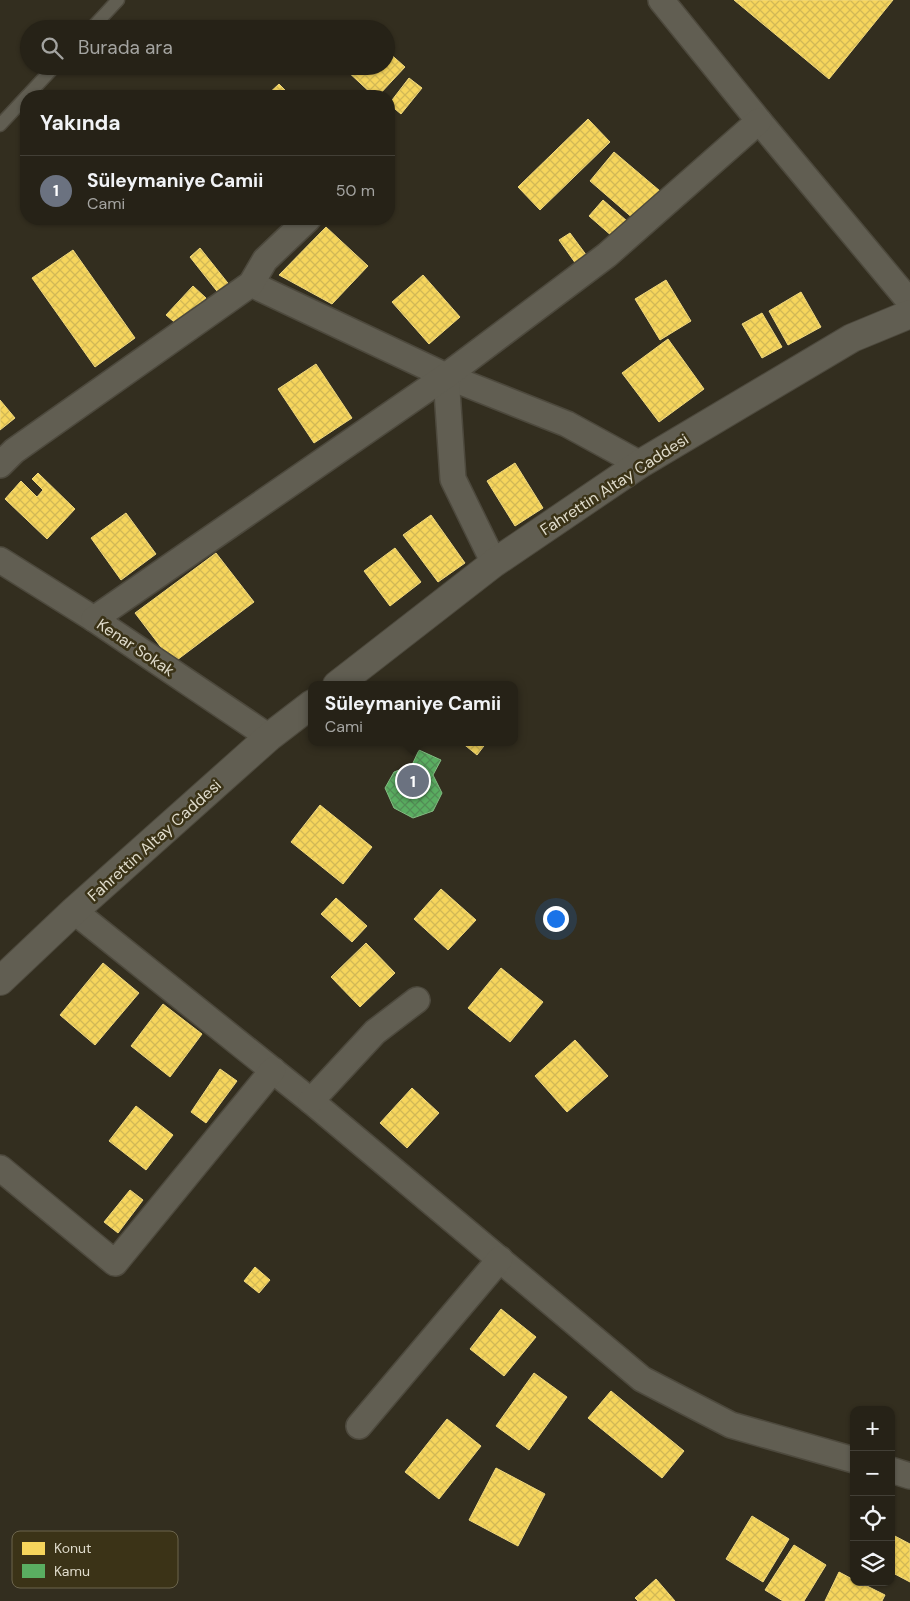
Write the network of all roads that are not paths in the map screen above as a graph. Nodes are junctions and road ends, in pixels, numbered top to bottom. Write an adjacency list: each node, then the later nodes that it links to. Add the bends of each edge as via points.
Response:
1 (118, 0): 3 (lane)
2 (661, 0): 7 (street)
3 (99, 20)
4 (47, 75): 5 (lane)
5 (33, 90)
6 (20, 104): 8 (lane)
7 (759, 121): 11 (street); 13 (street, via 607,255)
8 (0, 125)
9 (302, 225): 10 (street, via 265,260)
10 (251, 284): 13 (street); 15 (street, via 14,451)
11 (910, 302)
12 (910, 314): 14 (street, Fahrettin Altay Caddesi, via 852,338)
13 (446, 376): 14 (street, via 567,424); 17 (street, via 453,479); 18 (street)
14 (640, 464): 17 (street, Fahrettin Altay Caddesi)
15 (0, 466)
16 (0, 560): 18 (street, Kenar Sokak)
17 (494, 563): 19 (street, Fahrettin Altay Caddesi)
18 (94, 618): 21 (street, Kenar Sokak)
19 (342, 681)
20 (308, 707): 21 (street, Fahrettin Altay Caddesi)
21 (269, 737): 22 (street, Fahrettin Altay Caddesi)
22 (74, 910): 23 (street, Fahrettin Altay Caddesi); 25 (street)
23 (0, 981)
24 (417, 1000): 26 (street, via 374,1032)
25 (273, 1070): 26 (street); 27 (street, via 115,1263)
26 (311, 1101): 28 (street)
27 (0, 1168)
28 (500, 1259): 29 (street); 30 (street, via 642,1379 731,1425)
29 (359, 1426)
30 (850, 1459)
31 (895, 1471): 32 (street)
32 (910, 1476)

